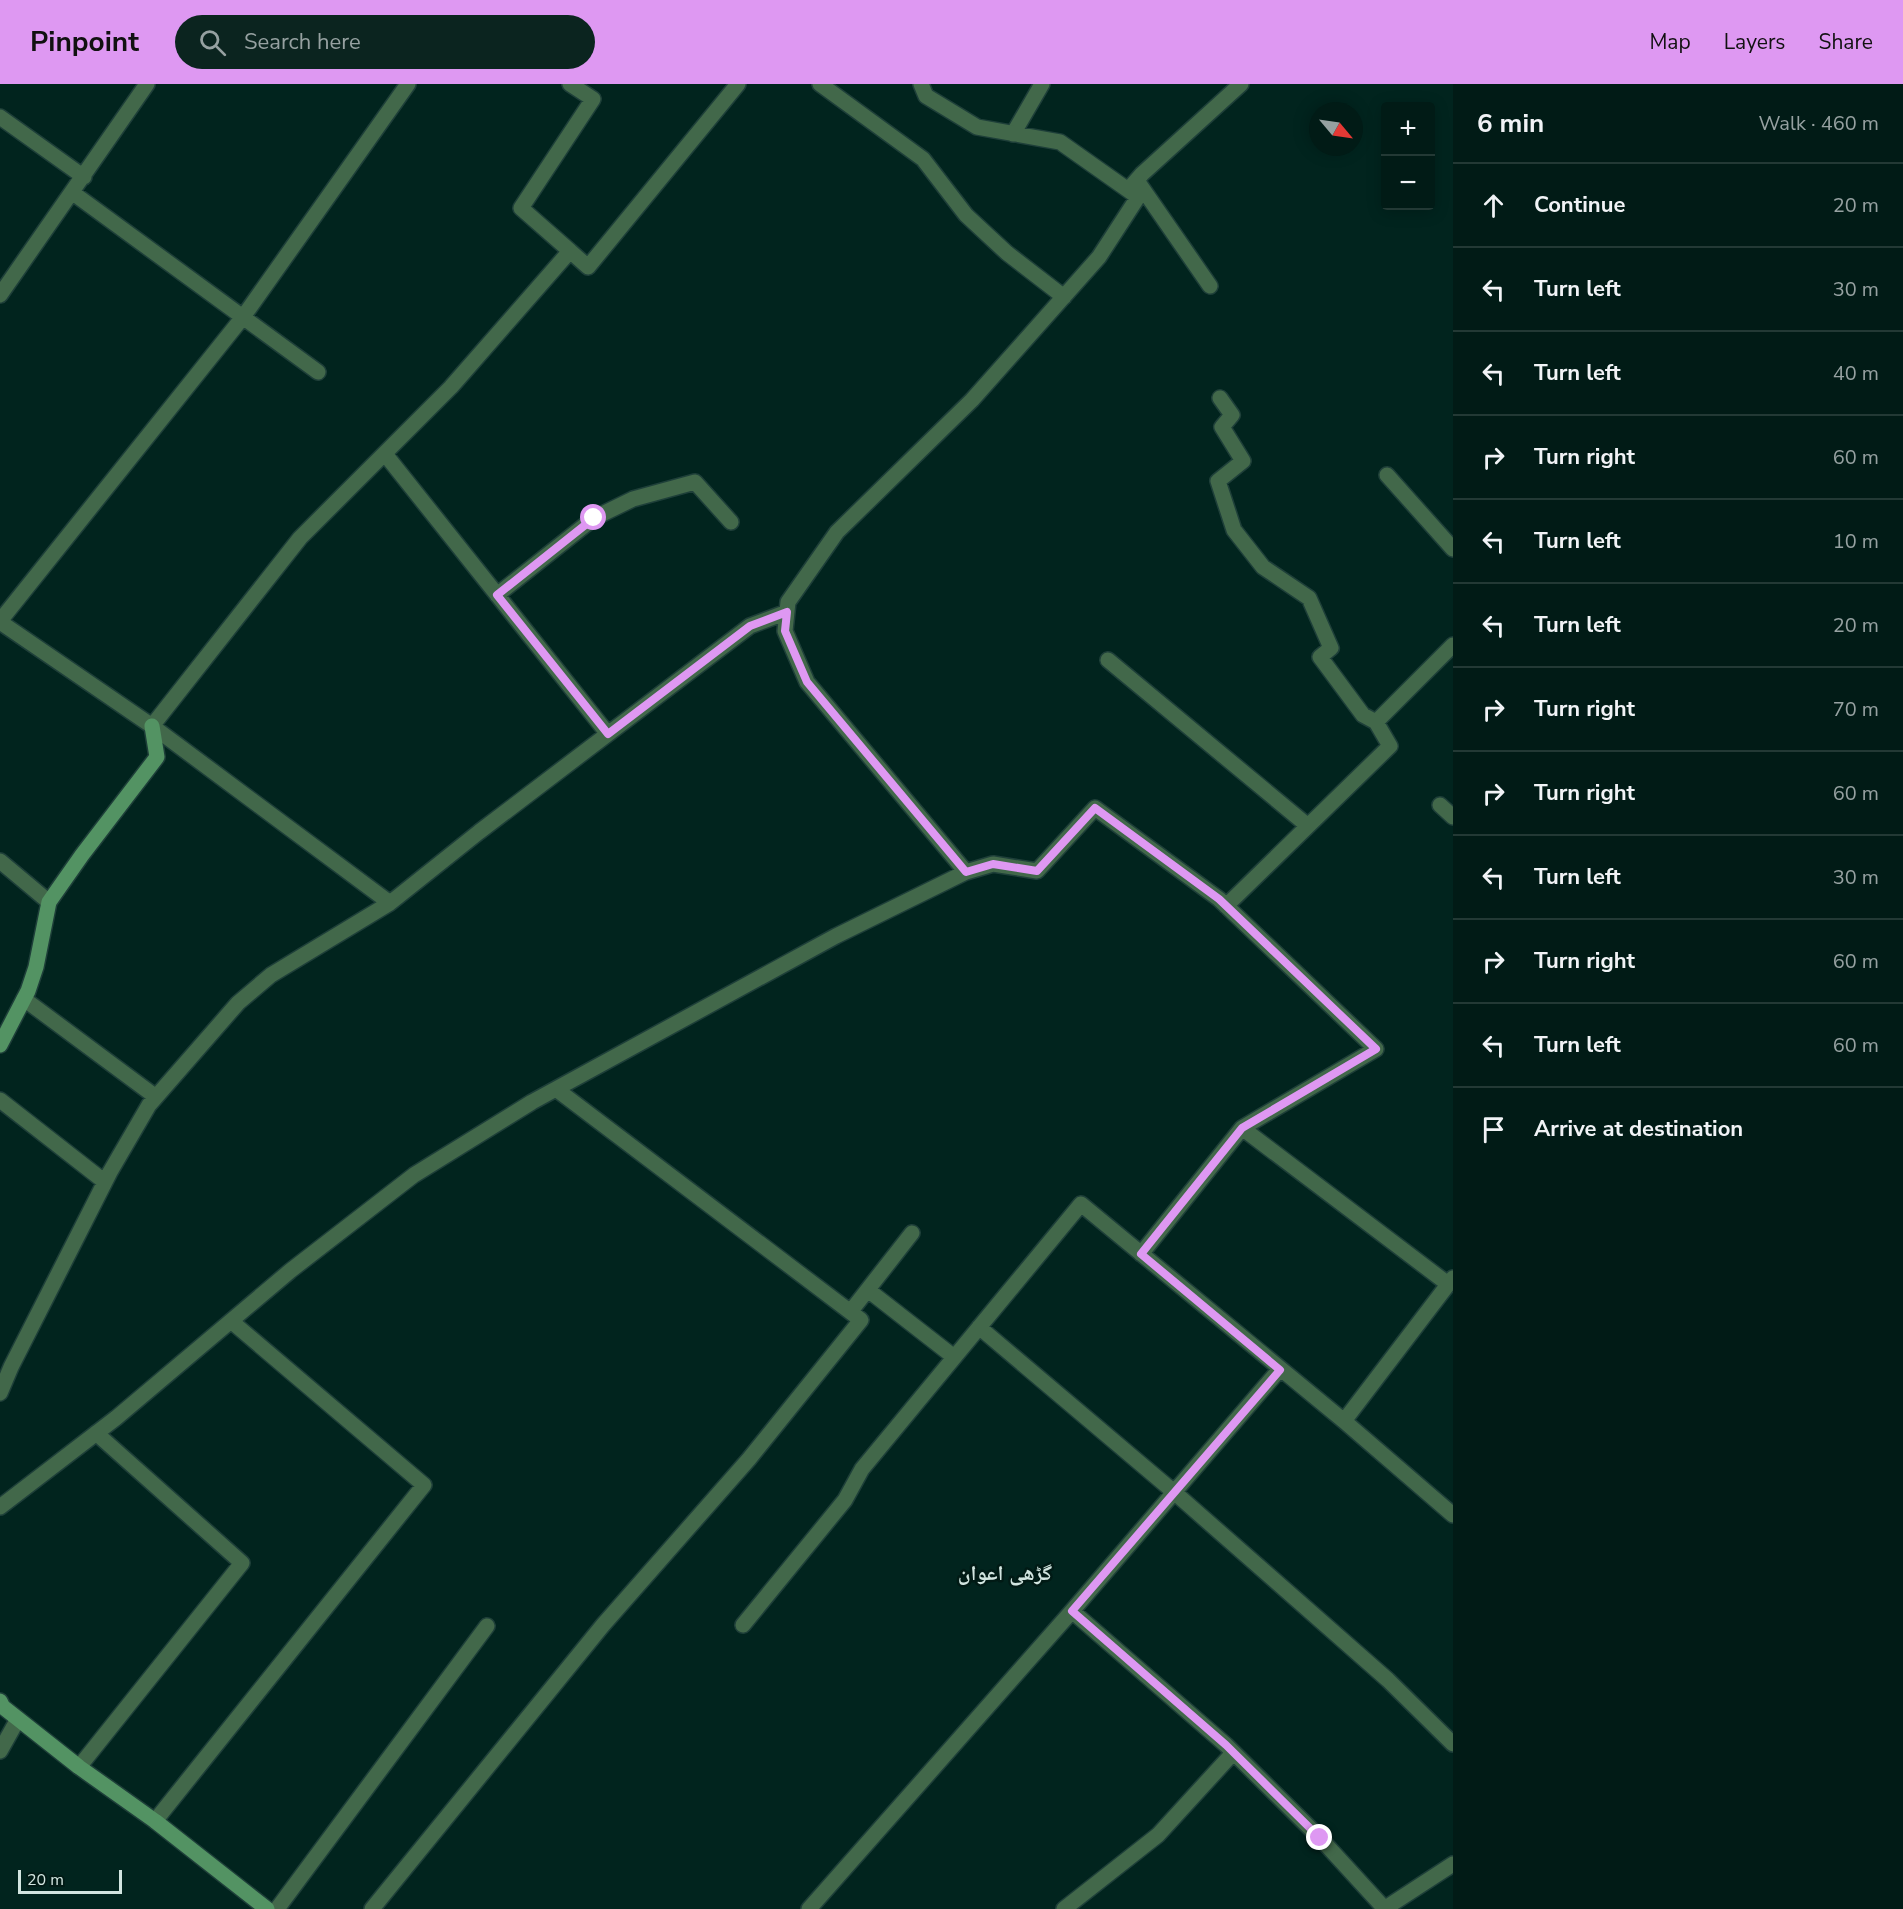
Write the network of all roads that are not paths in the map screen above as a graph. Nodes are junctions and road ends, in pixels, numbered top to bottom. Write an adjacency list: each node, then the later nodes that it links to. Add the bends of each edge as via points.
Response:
1 (147, 84): 11 (street)
2 (408, 84): 18 (street)
3 (570, 84): 14 (street, via 593,99 521,208)
4 (738, 84): 14 (street, via 588,267)
5 (820, 84): 17 (street, via 923,159 966,215)
6 (921, 84): 10 (street, via 926,96 977,127)
7 (1042, 84): 10 (street)
8 (1241, 84): 12 (street)
9 (0, 117): 11 (street)
10 (1013, 134): 12 (street, via 1060,142)
11 (84, 177): 13 (street)
12 (1132, 185): 15 (street); 17 (street, via 1138,197 1099,257)
13 (73, 193): 16 (street); 18 (street)
14 (570, 251): 21 (street, via 451,387)
15 (1210, 286)
16 (0, 296)
17 (1064, 297): 26 (street, via 972,400 837,532 788,602)
18 (243, 317): 19 (street); 27 (street)
19 (318, 372)
20 (1220, 398): 30 (street, via 1232,415 1222,427 1243,461 1218,481 1234,530 1263,567 1309,598 1331,648 1320,657 1363,715)
21 (385, 454): 25 (street); 31 (street, via 300,538)
22 (1387, 475): 24 (street)
23 (731, 522): 25 (street, via 695,482 633,499 594,518)
24 (1453, 549)
25 (497, 595): 32 (street)
26 (787, 612): 32 (street, via 750,626); 37 (street, via 785,631 807,682)
27 (0, 621): 31 (street)
28 (1453, 645): 30 (street)
29 (1108, 660): 35 (street)
30 (1376, 722): 35 (street, via 1390,746)
31 (152, 726): 38 (street, via 156,757); 39 (street)
32 (608, 734): 39 (street)
33 (1440, 805): 34 (street)
34 (1453, 817)
35 (1308, 826): 40 (street)
36 (0, 861): 38 (street)
37 (966, 872): 40 (street, via 993,864 1037,871 1095,808); 43 (street, via 836,936)
38 (49, 902): 41 (street, via 36,967)
39 (390, 903): 44 (street, via 271,975 238,1003)
40 (1226, 906): 46 (street, via 1376,1049)
41 (24, 999): 42 (street); 44 (street)
42 (0, 1045)
43 (556, 1089): 52 (street); 53 (street, via 414,1175)
44 (156, 1097): 47 (street)
45 (0, 1100): 47 (street)
46 (1242, 1128): 49 (street); 50 (street)
47 (105, 1182): 57 (street)
48 (912, 1233): 51 (street)
49 (1141, 1254): 54 (street, via 1081,1204); 56 (street)
50 (1450, 1281): 58 (street)
51 (868, 1290): 52 (street); 55 (street)
52 (851, 1311): 76 (street, via 861,1320 757,1450 603,1624)
53 (231, 1321): 59 (street); 72 (street, via 424,1485)
54 (979, 1327): 55 (street); 60 (street)
55 (954, 1357): 64 (street, via 862,1469 845,1500)
56 (1280, 1370): 58 (street); 60 (street)
57 (0, 1393)
58 (1344, 1421): 62 (street)
59 (96, 1433): 61 (street); 71 (street, via 242,1563)
60 (1174, 1492): 63 (street); 68 (street, via 1388,1680)
61 (0, 1507)
62 (1453, 1515)
63 (1072, 1611): 70 (street); 77 (street)
64 (743, 1624)
65 (487, 1626): 75 (street)
66 (0, 1701): 67 (street)
67 (18, 1719): 69 (street); 71 (street)
68 (1453, 1744)
69 (0, 1751)
70 (1233, 1753): 78 (street, via 1158,1835); 79 (street)
71 (79, 1767): 72 (street)
72 (155, 1821): 74 (street)
73 (1453, 1864): 79 (street)
74 (267, 1909)
75 (277, 1909)
76 (372, 1909)
77 (808, 1909)
78 (1064, 1909)
79 (1385, 1909)

